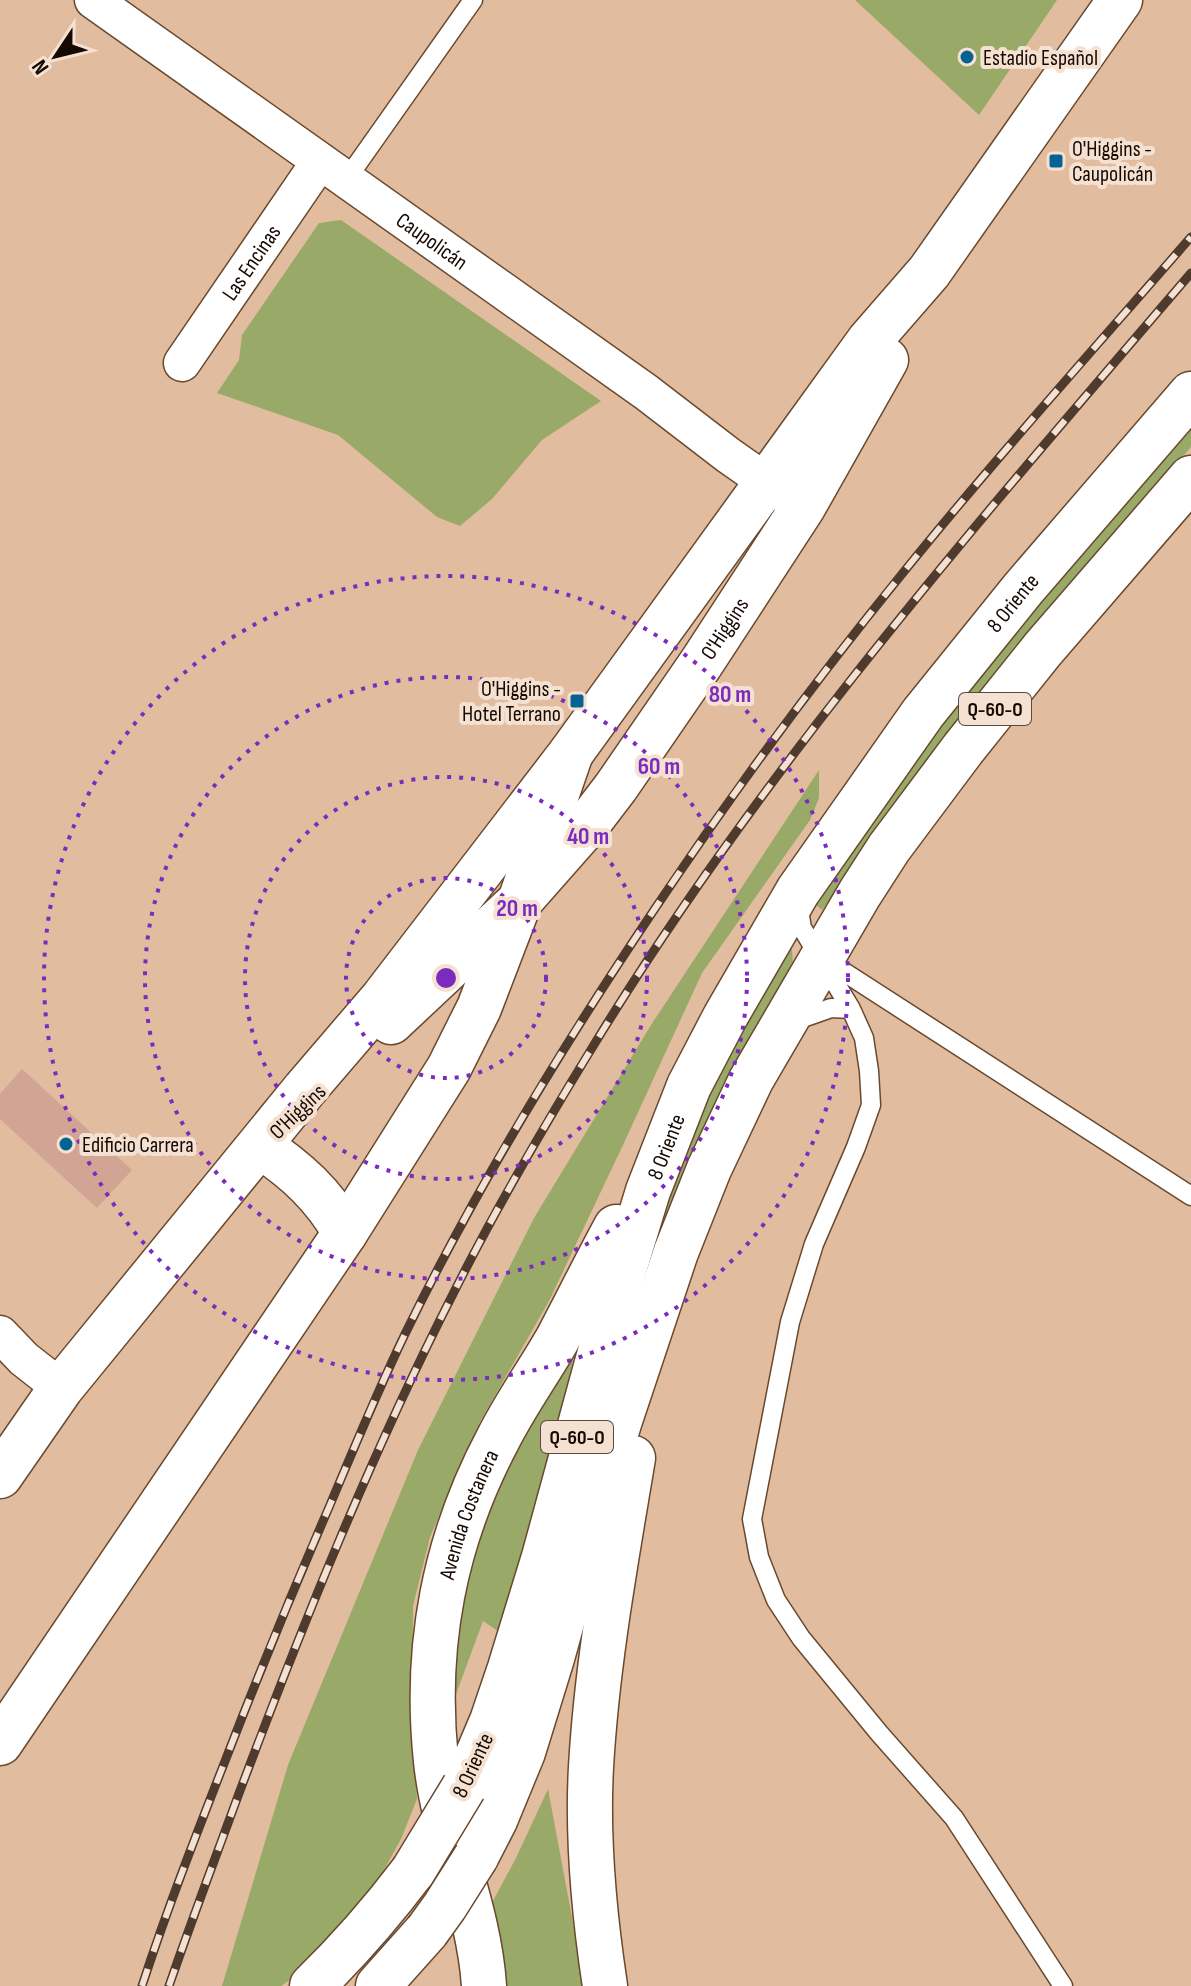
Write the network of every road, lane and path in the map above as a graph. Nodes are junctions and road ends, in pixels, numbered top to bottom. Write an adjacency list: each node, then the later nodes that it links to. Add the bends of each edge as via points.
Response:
1 (93, 0): 4 (street, Caupolicán)
2 (473, 0): 4 (lane)
3 (1120, 0): 8 (main road, O'Higgins, via 929,272 869,341)
4 (333, 170): 5 (street, Las Encinas); 8 (street, Caupolicán)
5 (182, 363)
6 (1191, 394): 10 (main road, 8 Oriente / Q-60-O, via 956,670)
7 (1191, 478): 12 (main road, 8 Oriente / Q-60-O, via 963,749 889,848)
8 (786, 495): 9 (main road, O'Higgins); 11 (main road, O'Higgins, via 693,675 587,825)
9 (571, 753): 11 (main road); 16 (main road, O'Higgins, via 383,998)
10 (798, 891): 12 (lane, via 802,928); 15 (main road, 8 Oriente / Q-60-O)
11 (520, 901): 16 (main road, O'Higgins); 18 (main road, via 465,1038)
12 (821, 958): 13 (lane); 14 (main road, 8 Oriente / Q-60-O); 17 (lane)
13 (851, 1009): 14 (lane, via 831,1008); 28 (lane, via 864,1038 871,1105 814,1244 790,1322 752,1519 759,1557 776,1600 801,1638 954,1818)
14 (781, 1027): 19 (main road, 8 Oriente / Q-60-O, via 709,1169)
15 (689, 1086): 24 (main road, 8 Oriente / Q-60-O, bridge, via 632,1242 492,1721 464,1787 413,1871 363,1934); 26 (main road, Avenida Costanera, via 556,1342 499,1436 462,1518 447,1569 433,1652 433,1733 440,1796 477,1932)
16 (260, 1146): 18 (main road, via 315,1190); 21 (main road, O'Higgins)
17 (1191, 1196)
18 (345, 1233): 23 (main road)
19 (656, 1313): 25 (main road, 8 Oriente / Q-60-O, bridge, via 523,1752 495,1820 427,1931); 27 (main road, via 594,1720 592,1857)
20 (0, 1334): 21 (street)
21 (61, 1388): 22 (main road, O'Higgins)
22 (0, 1476)
23 (0, 1743)
24 (312, 1986)
25 (378, 1986)
26 (484, 1986)
27 (605, 1986)
28 (1063, 1986)

